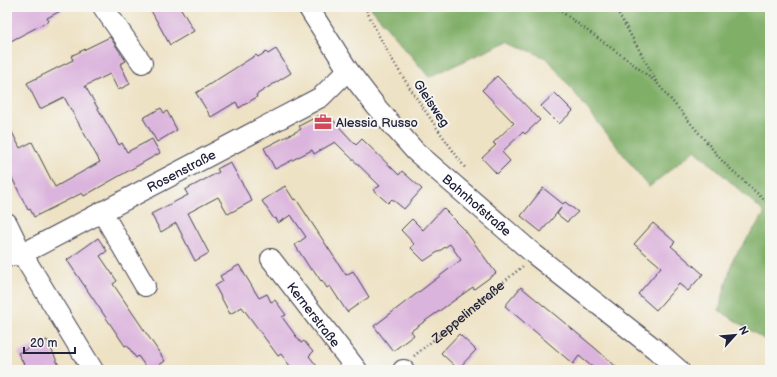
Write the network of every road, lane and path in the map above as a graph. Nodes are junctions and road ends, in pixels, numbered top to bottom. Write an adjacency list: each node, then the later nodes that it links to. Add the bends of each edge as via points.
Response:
1 (103, 7): 6 (street)
2 (308, 7): 7 (street, Bahnhofstraße)
3 (365, 7): 9 (path, Gleisweg, via 414,95)
4 (555, 7): 8 (path)
5 (616, 7): 8 (path)
6 (142, 63)
7 (348, 70): 11 (street, Rosenstraße, via 321,97); 14 (street, Bahnhofstraße, via 415,151)
8 (657, 83): 10 (path, via 724,163)
9 (470, 175)
10 (770, 205)
11 (102, 212): 13 (street, Rosenstraße); 16 (street)
12 (7, 223): 13 (street)
13 (14, 256): 17 (street)
14 (535, 256): 19 (path, Zeppelinstraße, via 416,354); 20 (street, Bahnhofstraße, via 656,349)
15 (271, 259): 18 (street, Kernerstraße)
16 (145, 286)
17 (93, 370)
18 (357, 370)
19 (403, 370)
20 (679, 370)

